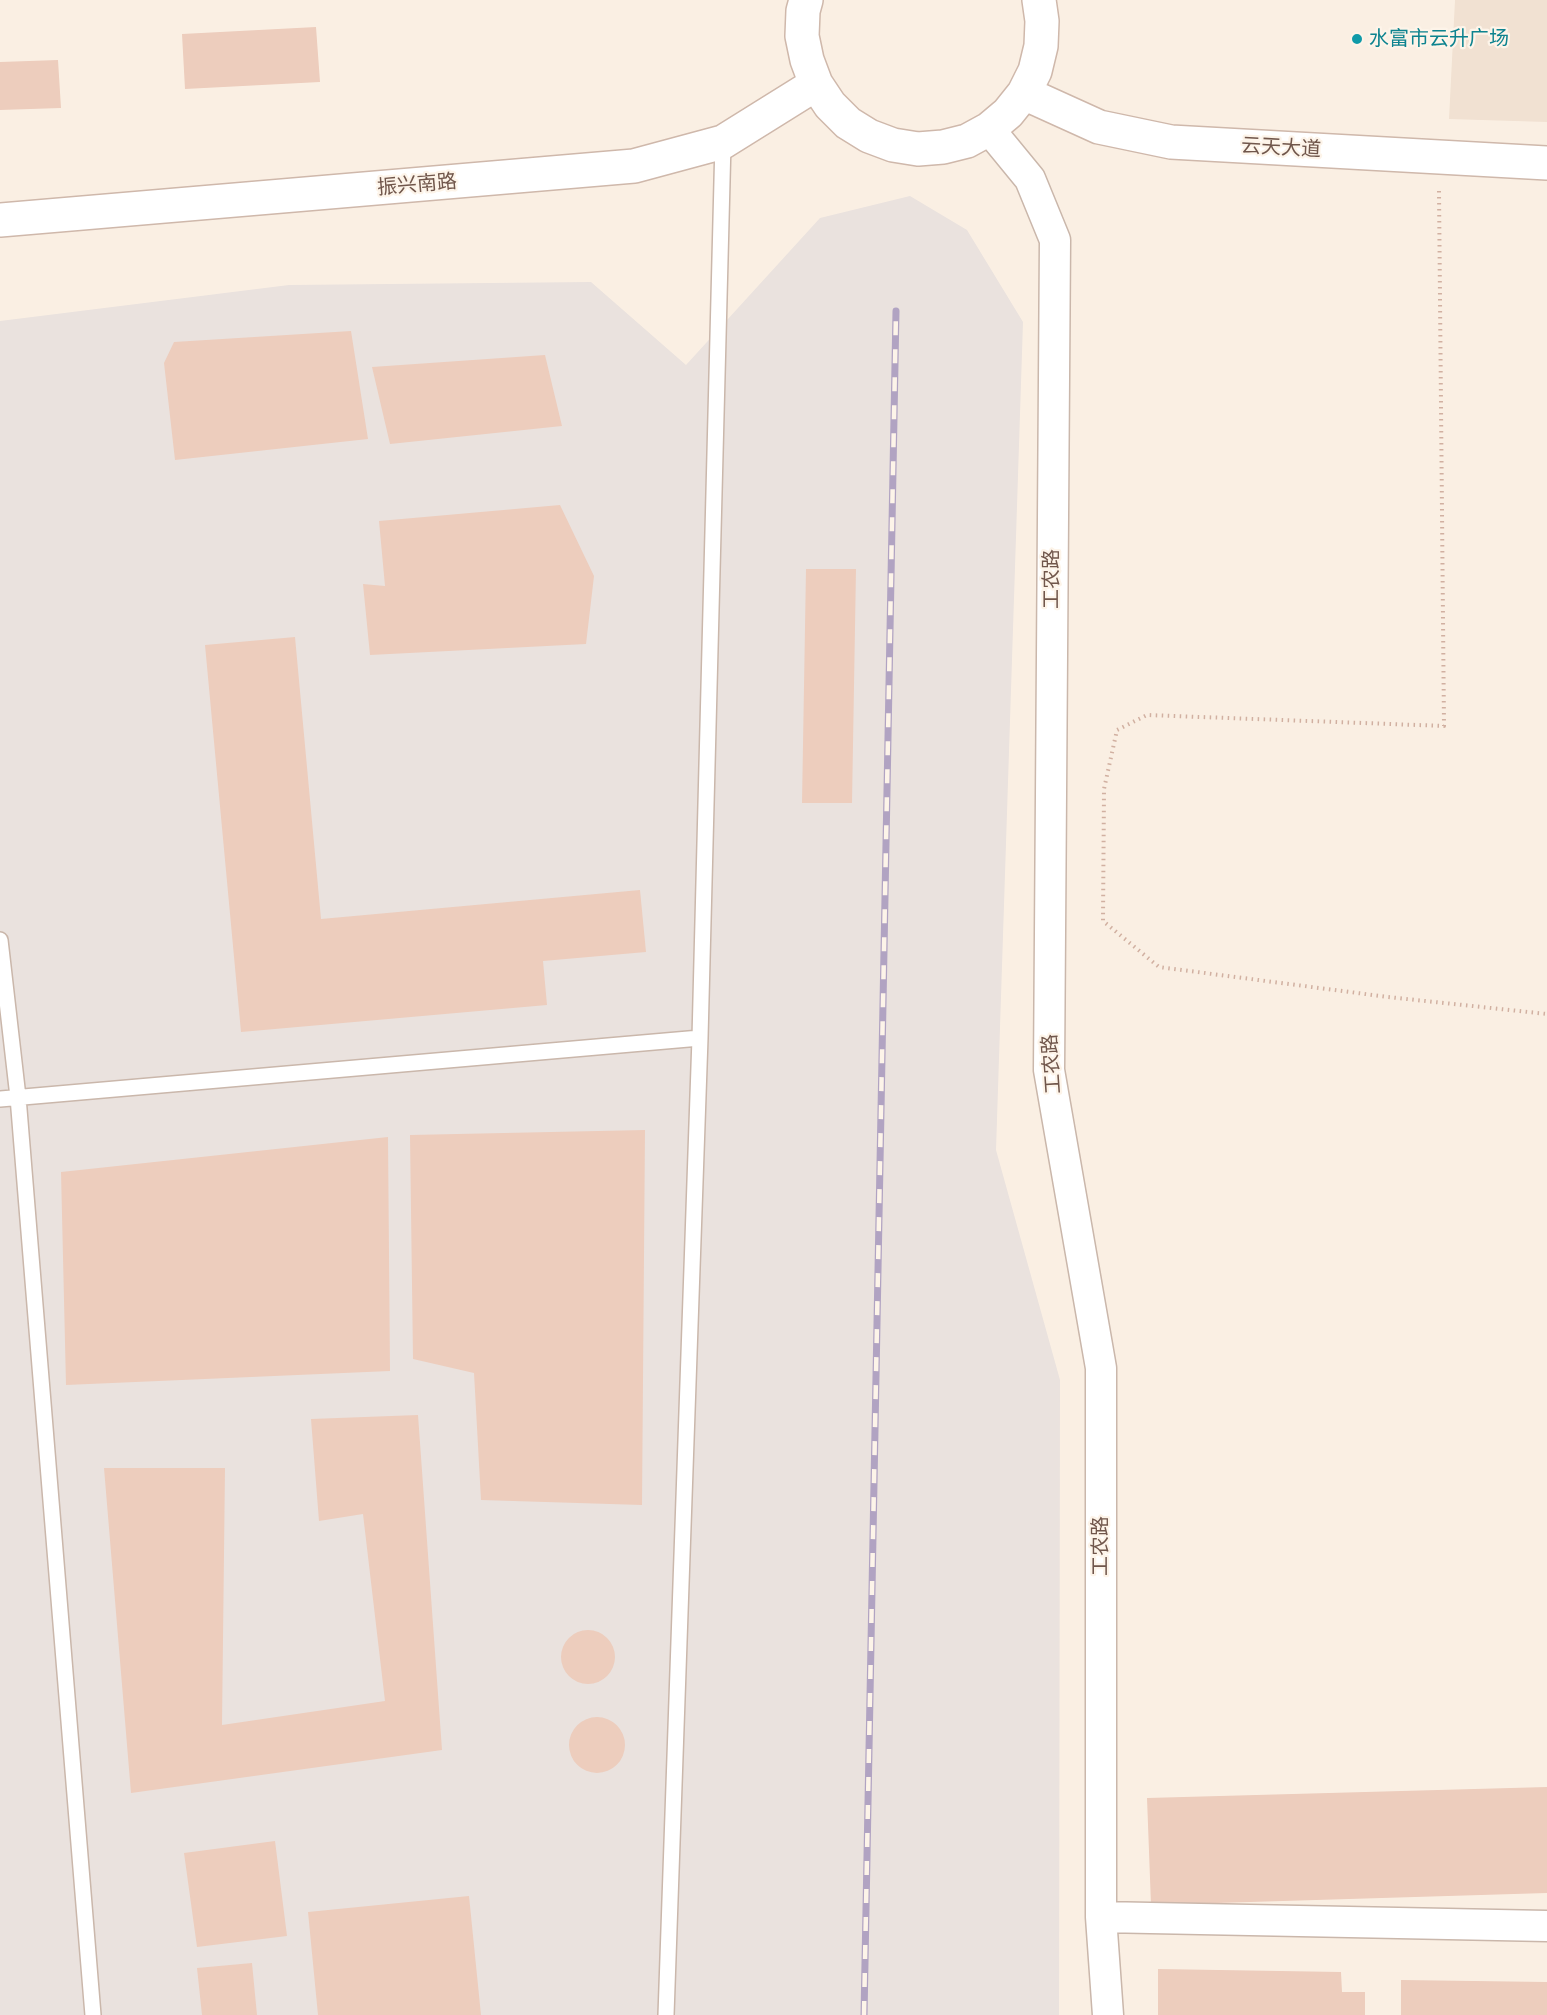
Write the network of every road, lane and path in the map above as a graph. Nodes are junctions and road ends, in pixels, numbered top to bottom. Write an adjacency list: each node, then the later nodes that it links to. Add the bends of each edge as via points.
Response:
1 (806, 0): 3 (main road, via 802,36)
2 (1039, 0): 4 (main road, via 1041,46)
3 (816, 84): 5 (main road, via 848,123 893,145 943,147 967,141); 6 (main road, 振兴南路)
4 (1024, 93): 5 (main road); 7 (main road, 云天大道, via 1099,127 1171,142)
5 (989, 129): 15 (street, 工农路, via 1030,179 1055,240 1049,1070 1101,1368)
6 (723, 142): 9 (main road, 振兴南路, via 634,166); 12 (lane)
7 (1439, 157): 8 (main road, 云天大道); 11 (path, via 1444,726 1147,715 1118,730 1104,789 1103,921 1160,967)
8 (1547, 164)
9 (0, 220)
10 (0, 939): 13 (lane)
11 (1547, 1014)
12 (700, 1038): 13 (lane); 18 (lane)
13 (18, 1097): 14 (lane); 17 (lane)
14 (0, 1099)
15 (1101, 1917): 16 (street); 19 (street, 工农路)
16 (1547, 1926)
17 (93, 2015)
18 (666, 2015)
19 (1108, 2015)

